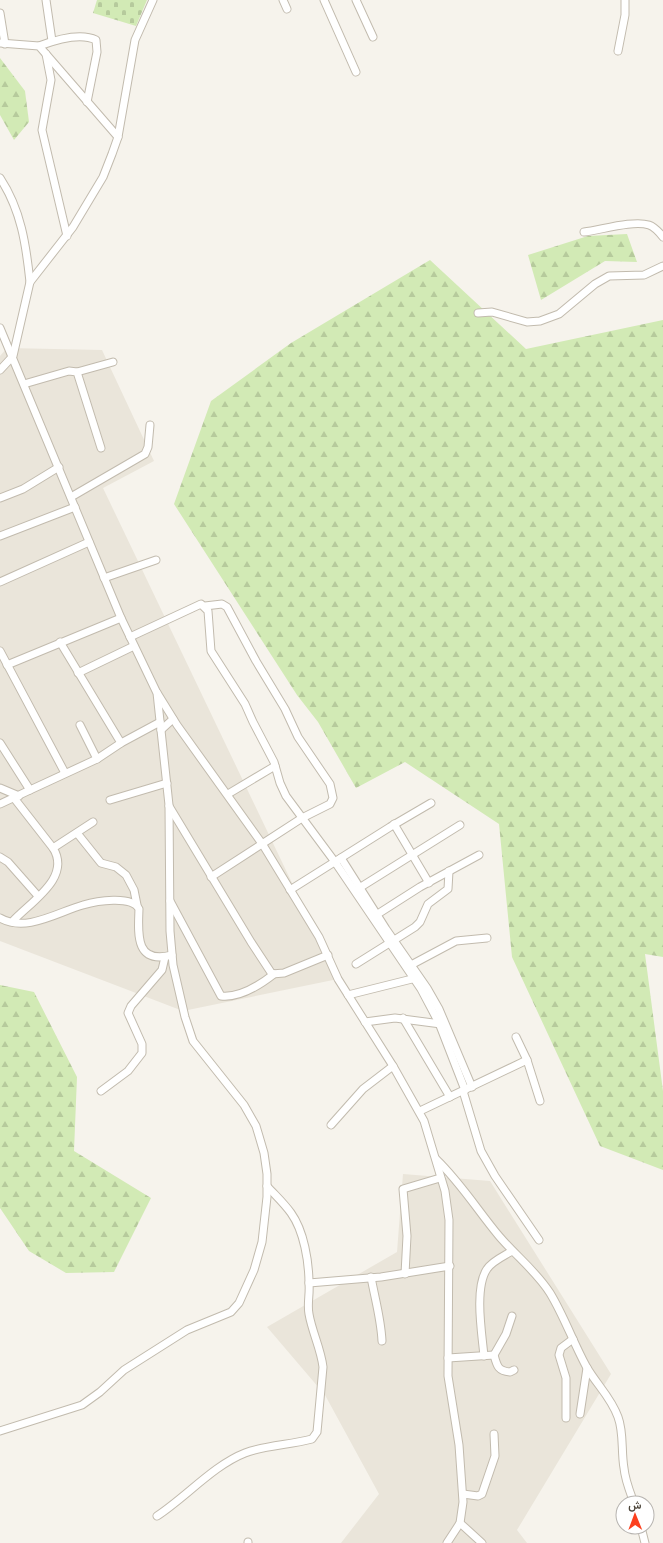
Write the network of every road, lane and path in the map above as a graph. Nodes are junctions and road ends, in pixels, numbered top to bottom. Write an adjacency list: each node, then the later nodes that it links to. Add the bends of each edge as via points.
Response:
1 (46, 0): 10 (street)
2 (153, 0): 17 (street, via 135,40)
3 (283, 0): 7 (street)
4 (324, 0): 15 (street)
5 (356, 0): 9 (street)
6 (625, 0): 13 (street)
7 (287, 9)
8 (0, 13): 11 (street)
9 (373, 37)
10 (52, 41): 12 (street); 16 (street, via 73,38 96,40 97,52)
11 (2, 43): 12 (street)
12 (39, 46): 14 (street)
13 (618, 51)
14 (46, 54): 16 (street); 20 (street, via 51,80 42,130)
15 (356, 72)
16 (87, 102): 17 (street)
17 (118, 137): 20 (street, via 103,177)
18 (0, 178): 23 (street, via 19,215)
19 (584, 232): 21 (street, via 643,224 652,226)
20 (67, 236): 23 (street)
21 (663, 237)
22 (663, 266): 24 (street, via 644,275 609,276 595,284 559,314 540,321 527,322 492,312)
23 (30, 282): 26 (street)
24 (478, 313)
25 (0, 328): 26 (street)
26 (13, 356): 28 (street); 30 (street)
27 (113, 362): 29 (street)
28 (0, 370)
29 (77, 372): 30 (street, via 62,372); 32 (street)
30 (24, 384): 33 (street)
31 (150, 425): 34 (street, via 145,454)
32 (101, 448)
33 (58, 467): 34 (street); 35 (street, via 23,489)
34 (71, 496): 36 (street)
35 (0, 498)
36 (75, 507): 37 (street); 38 (street)
37 (0, 536)
38 (89, 542): 40 (street); 41 (street)
39 (156, 560): 40 (street)
40 (104, 578): 43 (street)
41 (0, 582)
42 (204, 606): 44 (street, via 201,604); 58 (street, via 208,611 211,652 245,704); 69 (street, via 222,604 228,607 298,737 330,784 333,798 330,804)
43 (121, 618): 44 (street); 45 (street)
44 (130, 637): 46 (street)
45 (60, 642): 48 (street); 49 (street)
46 (134, 646): 49 (street); 50 (street)
47 (0, 652): 48 (street)
48 (4, 663): 59 (street)
49 (78, 674): 56 (street)
50 (156, 691): 51 (street); 52 (street)
51 (174, 719): 54 (street); 63 (street)
52 (160, 722): 54 (street); 56 (street)
53 (80, 725): 57 (street)
54 (161, 730): 60 (street)
55 (0, 743): 62 (street)
56 (121, 743): 57 (street)
57 (98, 759): 59 (street)
58 (275, 766): 63 (street); 69 (street, via 286,796)
59 (65, 773): 62 (street)
60 (166, 783): 65 (street); 68 (street)
61 (0, 788): 64 (street)
62 (30, 790): 64 (street)
63 (228, 794): 74 (street)
64 (17, 797): 67 (street); 75 (street)
65 (110, 800)
66 (430, 803): 71 (street)
67 (0, 804)
68 (169, 805): 81 (street); 86 (street)
69 (302, 818): 74 (street); 79 (street)
70 (93, 822): 73 (street)
71 (394, 824): 76 (street); 79 (street)
72 (460, 825): 76 (street)
73 (77, 833): 75 (street); 87 (street, via 101,863 116,867 126,875 134,890)
74 (263, 845): 81 (street); 84 (street)
75 (53, 848): 85 (street, via 59,862 58,871 48,887)
76 (411, 854): 82 (street); 83 (street)
77 (479, 855): 80 (street)
78 (0, 857): 85 (street, via 8,862)
79 (338, 860): 83 (street); 84 (street)
80 (449, 871): 82 (street); 94 (street, via 447,891 428,904 417,925)
81 (211, 877): 99 (street, via 263,962)
82 (429, 883): 89 (street)
83 (357, 889): 89 (street)
84 (290, 890): 95 (street)
85 (38, 896): 92 (street)
86 (170, 901): 88 (street); 91 (street)
87 (137, 905): 92 (street, via 124,901 98,902 44,919); 96 (street, via 141,945 153,956)
88 (170, 915): 91 (street); 96 (street)
89 (374, 917): 94 (street)
90 (0, 918): 92 (street)
91 (181, 920): 99 (street, via 222,996 239,994)
92 (12, 922)
93 (488, 938): 98 (street, via 456,941)
94 (391, 942): 97 (street); 98 (street); 100 (street)
95 (328, 955): 99 (street, via 284,973); 101 (street)
96 (168, 956): 109 (street, via 162,970 128,1013 142,1044 142,1053 128,1072); 116 (street, via 193,1040 244,1105 256,1126 264,1153)
97 (356, 964)
98 (411, 965): 100 (street)
99 (274, 974)
100 (417, 978): 101 (street); 104 (street)
101 (348, 995): 103 (street)
102 (403, 1018): 103 (street); 104 (street); 110 (street)
103 (365, 1022): 107 (street)
104 (442, 1024): 108 (street)
105 (516, 1037): 106 (street)
106 (527, 1060): 108 (street); 111 (street)
107 (393, 1066): 112 (street); 113 (street, via 362,1089)
108 (467, 1089): 110 (street); 117 (street, via 481,1151)
109 (101, 1091)
110 (450, 1097): 112 (street)
111 (540, 1101)
112 (420, 1111): 114 (street)
113 (331, 1125)
114 (436, 1159): 115 (street); 118 (street)
115 (440, 1178): 119 (street, via 445,1191 449,1220); 120 (street, via 403,1189 407,1236)
116 (267, 1186): 122 (street, via 292,1214 300,1231); 133 (street, via 259,1258 239,1303 231,1312 187,1330 124,1370 82,1404)
117 (539, 1240)
118 (512, 1251): 124 (street, via 527,1263 550,1293); 127 (street, via 490,1265 484,1275 481,1296)
119 (450, 1266): 120 (street); 128 (street)
120 (405, 1274): 121 (street)
121 (372, 1277): 122 (street); 125 (street)
122 (309, 1283): 137 (street, via 308,1312 323,1367 316,1436 240,1456 219,1468)
123 (512, 1316): 126 (street, via 506,1334)
124 (573, 1339): 129 (street); 132 (street, via 561,1348 559,1355 566,1378)
125 (382, 1341)
126 (494, 1355): 127 (street); 130 (street, via 500,1370)
127 (484, 1356): 128 (street)
128 (448, 1358): 135 (street, via 449,1393 459,1445)
129 (587, 1368): 131 (street); 136 (street, via 610,1399 619,1419 623,1467)
130 (514, 1370)
131 (580, 1414)
132 (566, 1418)
133 (0, 1431)
134 (494, 1434): 135 (street, via 495,1456 482,1494)
135 (463, 1494): 138 (street)
136 (632, 1495)
137 (157, 1516)
138 (460, 1523): 139 (street); 140 (street)
139 (447, 1543)
140 (482, 1543)

